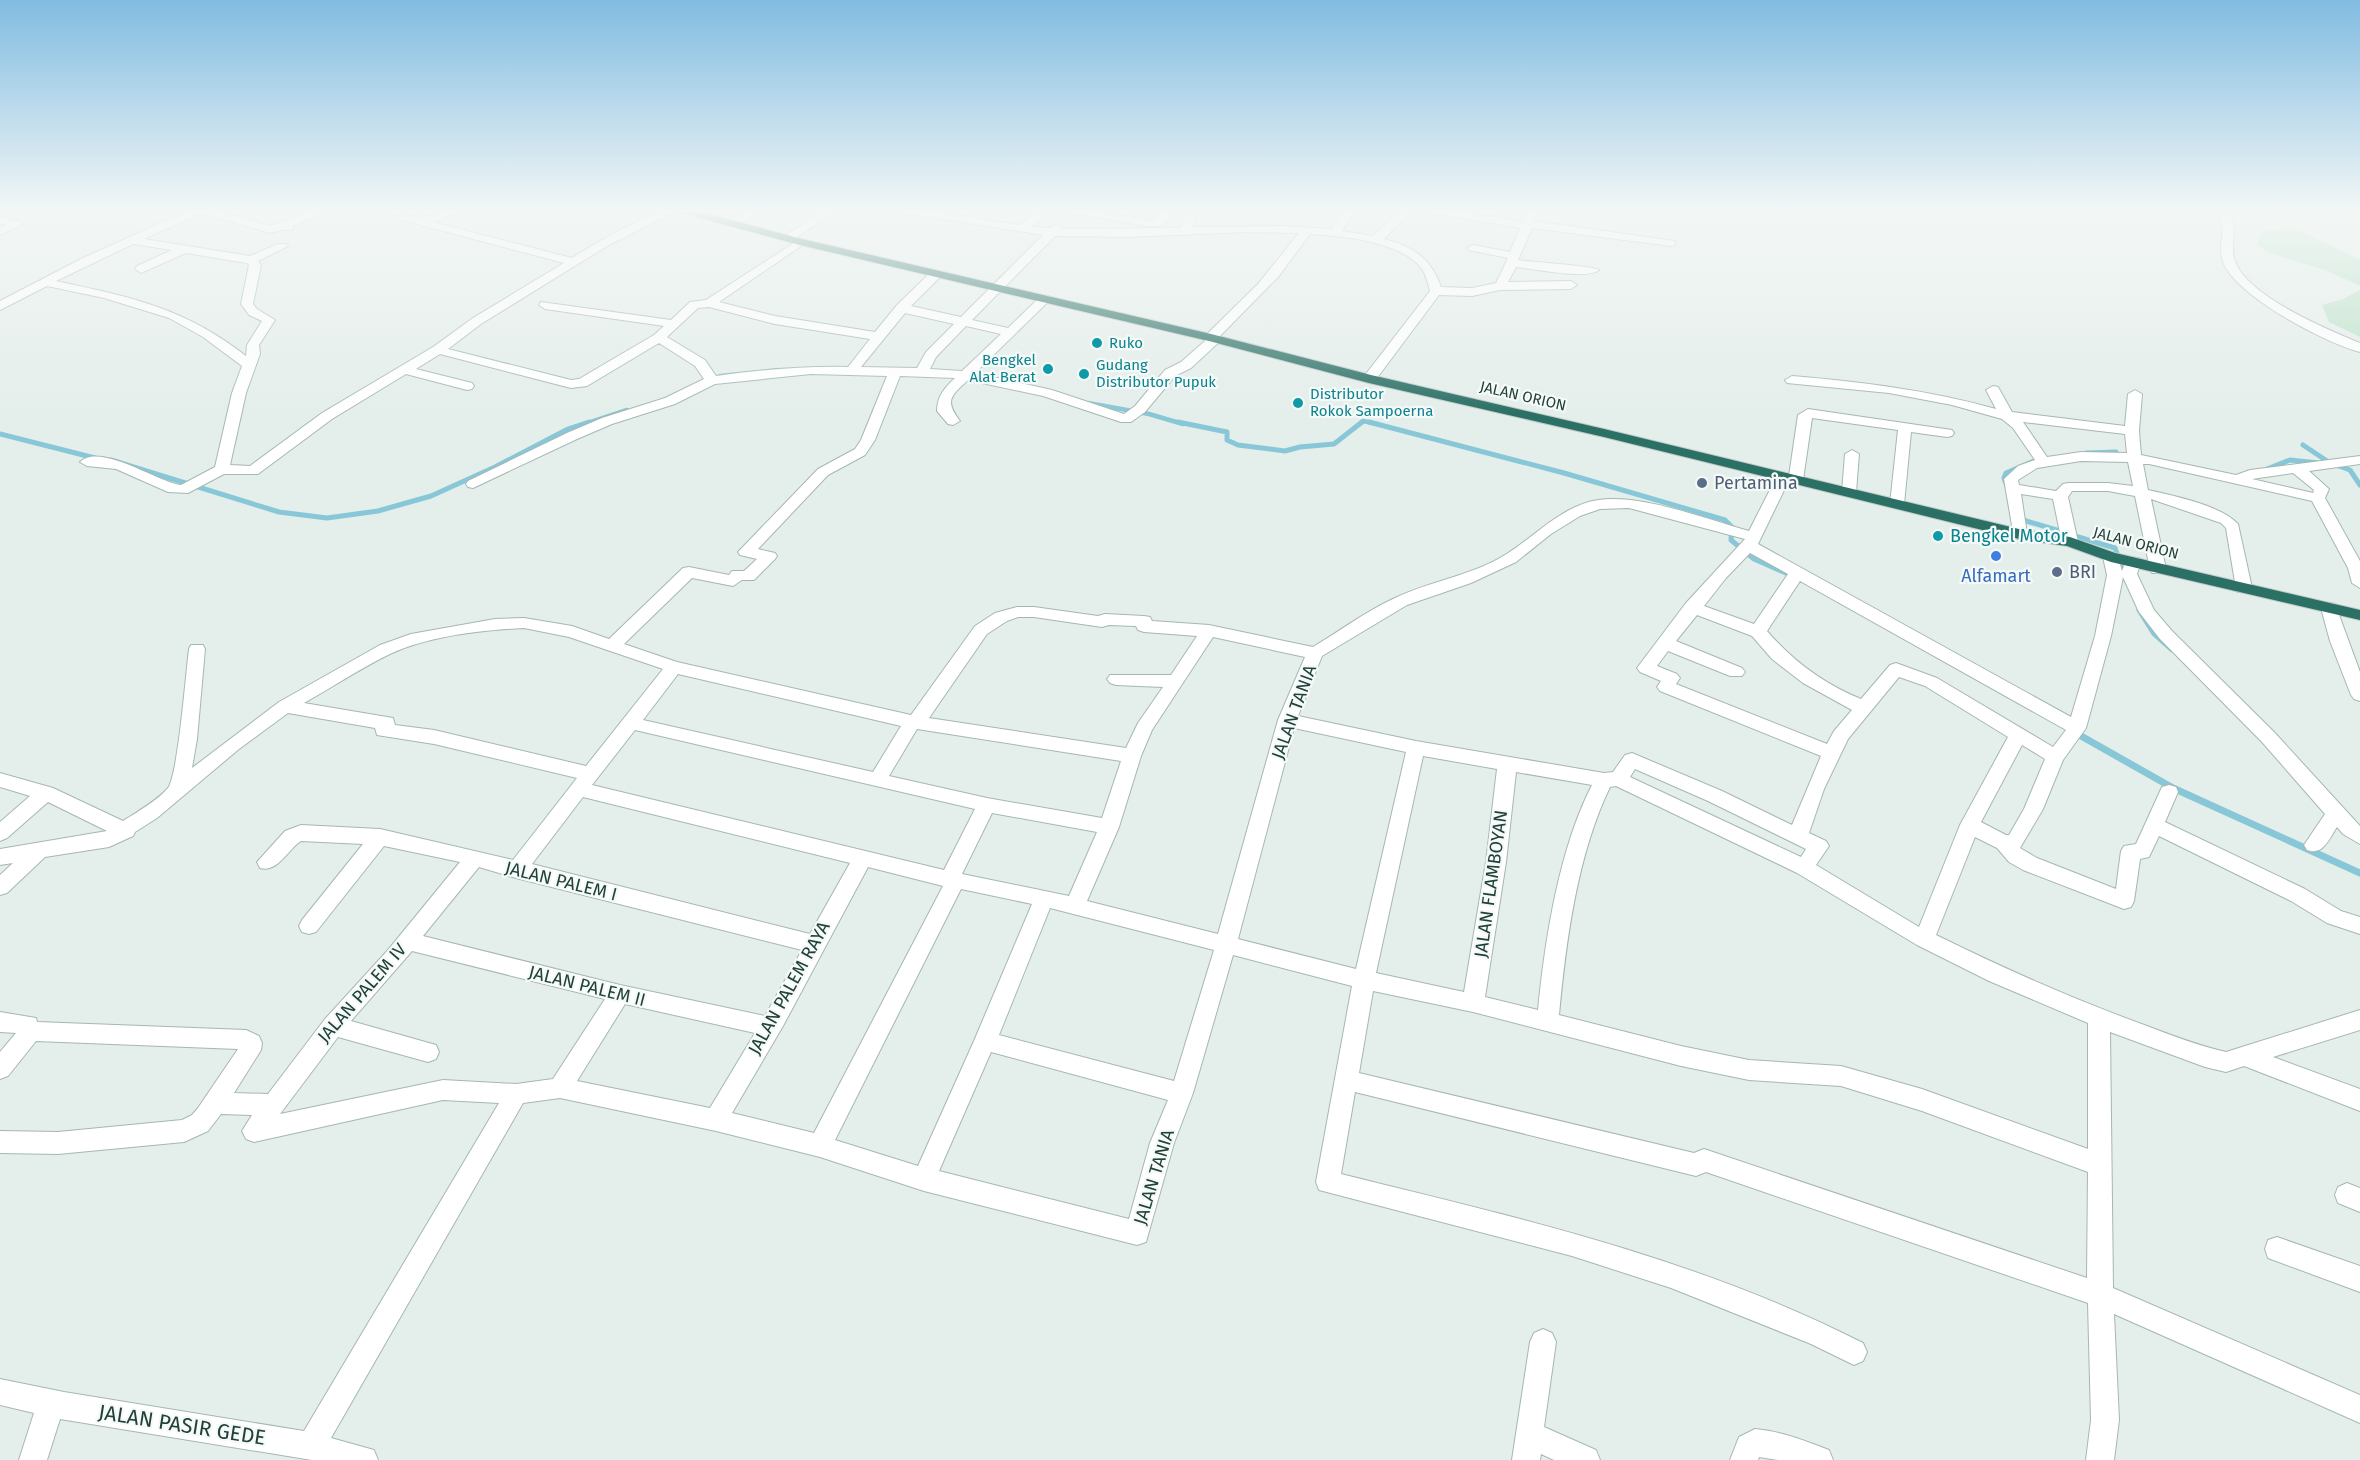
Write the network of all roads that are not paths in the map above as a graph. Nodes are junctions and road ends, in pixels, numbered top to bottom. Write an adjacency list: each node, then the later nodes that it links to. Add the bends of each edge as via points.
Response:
1 (55, 277): 12 (street)
2 (252, 277): 30 (street, via 246,304 269,320 253,345)
3 (548, 277): 29 (street)
4 (744, 277): 18 (street)
5 (933, 277): 21 (street)
6 (950, 277): 15 (highway, JALAN ORION)
7 (1006, 277): 15 (street)
8 (1273, 277): 27 (street)
9 (1432, 277): 16 (street)
10 (1504, 277): 13 (street)
11 (2240, 277): 28 (street, via 2284,311)
12 (45, 282): 20 (street); 30 (street, via 163,312)
13 (1500, 285): 14 (street); 16 (street, via 1472,292)
14 (1571, 285)
15 (996, 287): 17 (highway, JALAN ORION); 22 (street)
16 (1436, 291): 37 (street)
17 (1045, 299): 24 (street); 27 (highway, JALAN ORION)
18 (710, 303): 23 (street, via 694,305); 25 (street, via 774,320)
19 (545, 304): 23 (street)
20 (0, 306)
21 (902, 308): 22 (street); 25 (street)
22 (964, 321): 24 (street); 33 (street)
23 (674, 324): 26 (street)
24 (1010, 332): 35 (street)
25 (877, 336): 32 (street)
26 (659, 338): 29 (street, via 577,384); 36 (street, via 700,363)
27 (1213, 339): 35 (street, via 1186,365 1170,373 1126,419 1047,393); 37 (highway, JALAN ORION)
28 (2360, 348)
29 (438, 350): 31 (street)
30 (249, 365): 53 (street)
31 (405, 370): 39 (street); 53 (street, via 327,416 253,471)
32 (853, 370): 34 (street); 36 (street)
33 (922, 371): 34 (street); 35 (street)
34 (895, 373): 79 (street, via 860,452 823,472 746,552 769,556 758,567 733,581 689,572)
35 (966, 374): 43 (street, via 944,401 944,411)
36 (711, 379): 57 (street, via 670,401 572,436)
37 (1369, 380): 55 (highway, JALAN ORION)
38 (1792, 381): 42 (street, via 1923,394)
39 (467, 386)
40 (1993, 390): 42 (street)
41 (2135, 394): 45 (street)
42 (2007, 416): 45 (street); 51 (street)
43 (953, 421)
44 (1905, 427): 46 (street); 55 (street, via 1805,414); 63 (street)
45 (2132, 431): 48 (street)
46 (1947, 433)
47 (1852, 454): 59 (street)
48 (2134, 458): 51 (street, via 2094,455); 56 (street); 60 (street)
49 (2351, 460): 52 (street); 54 (street)
50 (87, 462): 53 (street, via 119,465 173,489 189,486)
51 (2044, 462): 58 (street, via 2016,473)
52 (2295, 468): 56 (street, via 2250,474); 62 (street, via 2319,484 2322,489)
53 (222, 469)
54 (2360, 472)
55 (1790, 478): 59 (highway, JALAN ORION); 66 (street)
56 (2237, 480): 62 (street)
57 (473, 484)
58 (2011, 488): 61 (street); 64 (street)
59 (1850, 492): 63 (highway, JALAN ORION)
60 (2142, 494): 61 (street, via 2081,485 2068,487); 69 (street); 72 (street, via 2192,507 2233,526)
61 (2060, 496): 65 (street)
62 (2318, 498): 71 (street, via 2356,568)
63 (1898, 504): 64 (highway, JALAN ORION)
64 (2019, 534): 65 (highway, JALAN ORION)
65 (2070, 542): 67 (highway, JALAN ORION)
66 (1746, 544): 70 (street, JALAN TANIA); 73 (street); 81 (street, JALAN TANIA, via 1719,528 1629,503 1598,505 1575,513 1510,559 1401,600)
67 (2111, 557): 68 (highway, JALAN ORION); 92 (street, via 2115,575 2103,636)
68 (2132, 562): 69 (highway, JALAN ORION); 107 (street, via 2129,574 2147,612)
69 (2158, 568): 72 (highway, JALAN ORION)
70 (1795, 576): 77 (street); 92 (street, JALAN TANIA)
71 (2360, 583)
72 (2244, 588): 74 (highway, JALAN ORION)
73 (1692, 607): 77 (street); 78 (street)
74 (2329, 608): 75 (highway, JALAN ORION); 86 (street, via 2332,631)
75 (2360, 615)
76 (1209, 631): 81 (street); 85 (street); 90 (street, via 1144,626 1144,621 1102,622 1017,612 981,630 919,719)
77 (1758, 632): 88 (street, via 1778,655 1809,679)
78 (1664, 643): 83 (street); 95 (street, via 1646,668 1671,678 1666,687)
79 (612, 645): 82 (street); 87 (street, via 524,623 447,632 386,648)
80 (197, 649): 103 (street, via 188,739)
81 (1315, 653): 89 (street, JALAN TANIA)
82 (674, 667): 90 (street); 91 (street)
83 (1736, 672)
84 (1116, 679): 85 (street)
85 (1174, 681): 96 (street, via 1144,728)
86 (2360, 694)
87 (285, 706): 102 (street, via 387,723 383,730 434,737); 103 (street)
88 (1864, 708): 93 (street, via 1896,669 1931,682); 95 (street, via 1840,736)
89 (1287, 720): 94 (street); 134 (street, JALAN TANIA)
90 (912, 722): 96 (street); 99 (street)
91 (630, 723): 99 (street); 102 (street)
92 (2074, 732): 97 (street)
93 (2018, 735): 97 (street); 108 (street)
94 (1416, 748): 98 (street); 135 (street)
95 (1832, 753): 113 (street)
96 (1132, 756): 110 (street)
97 (2055, 757): 116 (street, via 2020,834 2014,843)
98 (1507, 765): 100 (street); 137 (street, JALAN FLAMBOYAN)
99 (878, 779): 106 (street)
100 (1611, 779): 113 (street, via 1632,760); 123 (street); 140 (street, via 1596,793 1561,910)
101 (0, 780): 105 (street)
102 (584, 781): 120 (street); 124 (street)
103 (178, 790): 111 (street)
104 (2169, 792): 109 (street)
105 (46, 794): 111 (street); 112 (street)
106 (987, 805): 110 (street); 125 (street)
107 (2339, 816): 114 (street); 117 (street)
108 (1970, 825): 116 (street); 131 (street)
109 (2155, 826): 116 (street, via 2142,852 2131,851 2124,901 2016,857); 130 (street, via 2298,895 2334,917)
110 (1108, 827): 128 (street)
111 (126, 831): 118 (street, via 109,840)
112 (0, 833)
113 (1798, 836): 123 (street, via 1819,846)
114 (2360, 836)
115 (380, 837): 121 (street, JALAN PALEM I); 122 (street, JALAN PALEM I, via 305,833 292,837); 129 (street)
116 (2004, 843)
117 (2314, 845)
118 (39, 851): 119 (street); 126 (street)
119 (0, 857)
120 (863, 857): 125 (street); 133 (street, JALAN PALEM RAYA)
121 (475, 858): 124 (street, JALAN PALEM I); 132 (street, JALAN PALEM IV)
122 (267, 862)
123 (1804, 867): 131 (street)
124 (516, 870): 133 (street, JALAN PALEM I)
125 (952, 879): 127 (street); 158 (street)
126 (0, 887)
127 (1044, 898): 128 (street); 145 (street)
128 (1074, 907): 134 (street)
129 (309, 926)
130 (2360, 926)
131 (1923, 939): 138 (street)
132 (407, 941): 136 (street, JALAN PALEM II); 142 (street, JALAN PALEM IV)
133 (814, 944): 143 (street, JALAN PALEM RAYA)
134 (1226, 944): 135 (street); 151 (street, JALAN TANIA)
135 (1365, 980): 137 (street); 149 (street)
136 (620, 994): 143 (street, JALAN PALEM II); 150 (street)
137 (1473, 1003): 140 (street)
138 (2099, 1018): 147 (street, via 2216,1060 2226,1062); 159 (street)
139 (2360, 1020): 147 (street)
140 (1548, 1021): 159 (street, via 1749,1070 1841,1076 1922,1100)
141 (0, 1022): 144 (street, via 27,1025)
142 (333, 1026): 146 (street); 155 (street, JALAN PALEM IV)
143 (769, 1027): 156 (street, JALAN PALEM RAYA)
144 (31, 1031): 148 (street); 154 (street, via 246,1040 251,1043 250,1050)
145 (985, 1041): 151 (street); 160 (street)
146 (428, 1052)
147 (2243, 1056): 153 (street)
148 (0, 1069)
149 (1347, 1080): 163 (street, via 1696,1165 1704,1160); 165 (street, via 1328,1182 1572,1244 1671,1275 1819,1334)
150 (560, 1088): 152 (street); 156 (street)
151 (1182, 1093): 160 (street, JALAN TANIA, via 1162,1143 1137,1233)
152 (516, 1094): 155 (street, JALAN PALEM IV, via 443,1090 254,1131); 169 (street)
153 (2360, 1100)
154 (213, 1103): 155 (street); 157 (street, via 200,1123 184,1131 58,1143)
155 (271, 1105)
156 (716, 1119): 158 (street)
157 (0, 1142)
158 (820, 1146): 160 (street)
159 (2100, 1164): 163 (street)
160 (924, 1179)
161 (2277, 1249): 162 (street)
162 (2360, 1279)
163 (2100, 1295): 168 (street); 176 (street, via 2105,1420)
164 (1543, 1342): 170 (street)
165 (1854, 1352)
166 (0, 1392): 167 (street, JALAN PASIR GEDE)
167 (51, 1403): 169 (street, JALAN PASIR GEDE); 171 (street)
168 (2360, 1409)
169 (311, 1446): 172 (street, JALAN PASIR GEDE)
170 (1528, 1447): 173 (street)
171 (33, 1460)
172 (364, 1460)
173 (1586, 1460)
174 (1744, 1460): 175 (street, via 1755,1443 1771,1444)
175 (1819, 1460)
176 (2100, 1460)

